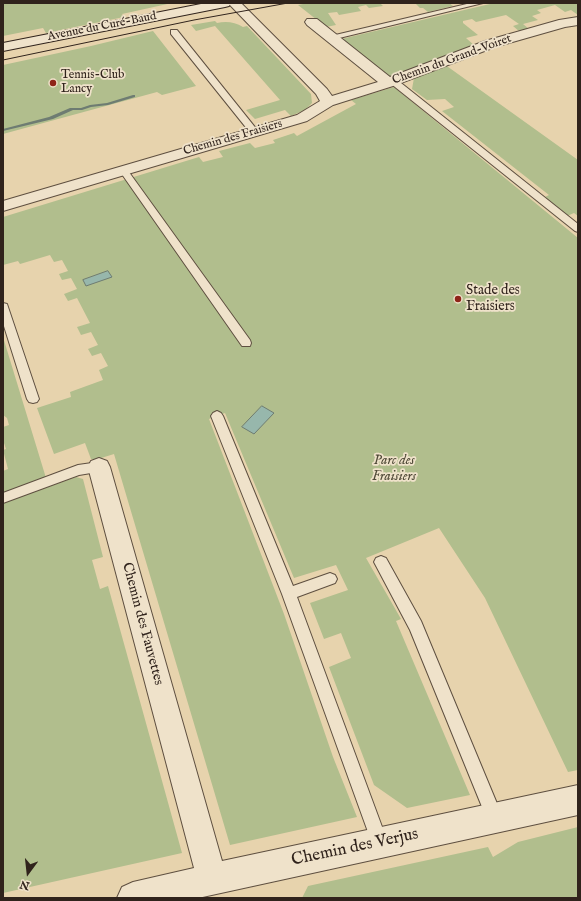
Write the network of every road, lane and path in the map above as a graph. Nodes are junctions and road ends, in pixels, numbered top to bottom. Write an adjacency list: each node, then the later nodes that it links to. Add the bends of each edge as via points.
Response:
1 (225, 3): 8 (street, Avenue du Curé-Baud)
2 (234, 3): 10 (street, via 322,92)
3 (480, 3): 7 (lane)
4 (312, 22): 7 (street)
5 (577, 22): 9 (street, Chemin du Grand-Voiret, via 490,44)
6 (174, 32): 11 (lane)
7 (331, 38): 9 (street)
8 (3, 47)
9 (391, 82): 10 (street, Chemin du Grand-Voiret); 14 (lane)
10 (328, 102): 11 (street, Chemin des Fraisiers, via 302,118)
11 (255, 133): 12 (street, Chemin des Fraisiers)
12 (123, 170): 13 (street, Chemin des Fraisiers); 16 (lane)
13 (3, 206)
14 (578, 229)
15 (3, 307): 17 (lane)
16 (246, 343)
17 (33, 399)
18 (217, 416): 23 (lane)
19 (99, 467): 20 (lane, Chemin des Fauvettes, via 78,470); 27 (street, Chemin des Fauvettes)
20 (3, 498)
21 (381, 562): 25 (lane, via 416,626)
22 (330, 579): 23 (lane)
23 (289, 594): 26 (lane)
24 (578, 800): 25 (street, Chemin des Verjus)
25 (495, 818): 26 (street, Chemin des Verjus)
26 (380, 843): 27 (street, Chemin des Verjus)
27 (212, 879): 28 (street, Chemin des Verjus)
28 (133, 898)

